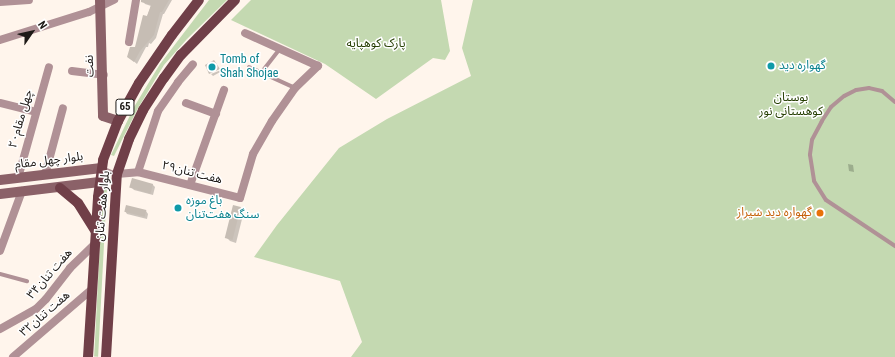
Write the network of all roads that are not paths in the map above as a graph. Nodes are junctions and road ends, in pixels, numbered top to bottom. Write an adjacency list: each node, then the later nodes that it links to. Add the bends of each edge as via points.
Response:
1 (29, 0): 6 (street)
2 (114, 0): 7 (street)
3 (136, 0): 10 (street)
4 (199, 0): 26 (main road, بلوار هفت تنان / 65, via 139,83)
5 (235, 0): 29 (main road, بلوار هفت تنان / 65, via 181,55 164,78 143,110 129,139)
6 (0, 2)
7 (100, 4): 9 (street); 17 (main road, نفت)
8 (245, 33): 11 (street)
9 (0, 40)
10 (129, 42)
11 (280, 49): 16 (lane); 18 (street, via 318,66)
12 (193, 64): 28 (street, via 158,111)
13 (48, 67): 24 (street, چهل مقام۲۰)
14 (249, 67): 16 (lane)
15 (72, 71): 17 (street)
16 (261, 73): 18 (lane)
17 (104, 74): 26 (main road, نفت, via 104,116)
18 (295, 88): 34 (street, هفت تنان۲۹, via 253,154 240,198)
19 (224, 90): 25 (street)
20 (895, 102): 40 (lane, via 882,91 869,88 856,90 844,96 831,107 822,121 812,140 810,155 814,181 826,200)
21 (0, 103): 24 (street)
22 (186, 103): 25 (street)
23 (63, 108): 30 (street)
24 (36, 112): 31 (street, چهل مقام۲۰)
25 (216, 114): 34 (street)
26 (118, 121): 27 (main road, بلوار هفت تنان / 65)
27 (101, 168): 29 (lane); 30 (main road, بلوار چهل مقام); 33 (main road, بلوار هفت تنان / 65)
28 (138, 172): 29 (street, هفت تنان۲۹); 34 (street, هفت تنان۲۹)
29 (117, 174): 46 (main road, بلوار هفت تنان / 65)
30 (45, 175): 31 (main road, بلوار چهل مقام)
31 (18, 178): 32 (main road, بلوار چهل مقام)
32 (3, 180): 37 (main road)
33 (99, 182): 35 (main road); 38 (main road, بلوار هفت تنان / 65)
34 (190, 185)
35 (60, 188): 36 (main road); 38 (main road, via 78,203)
36 (22, 191): 37 (main road); 41 (street)
37 (4, 193)
38 (96, 232): 39 (main road, بلوار هفت تنان / 65)
39 (95, 244): 44 (main road, بلوار هفت تنان / 65); 45 (street, هفت تنان۳۴, via 70,268 36,309)
40 (895, 246)
41 (0, 251)
42 (0, 274): 43 (lane)
43 (28, 281)
44 (92, 289): 47 (street, هفت تنان۳۲); 48 (main road, بلوار هفت تنان / 65)
45 (0, 329)
46 (109, 356)
47 (13, 357)
48 (88, 357)

